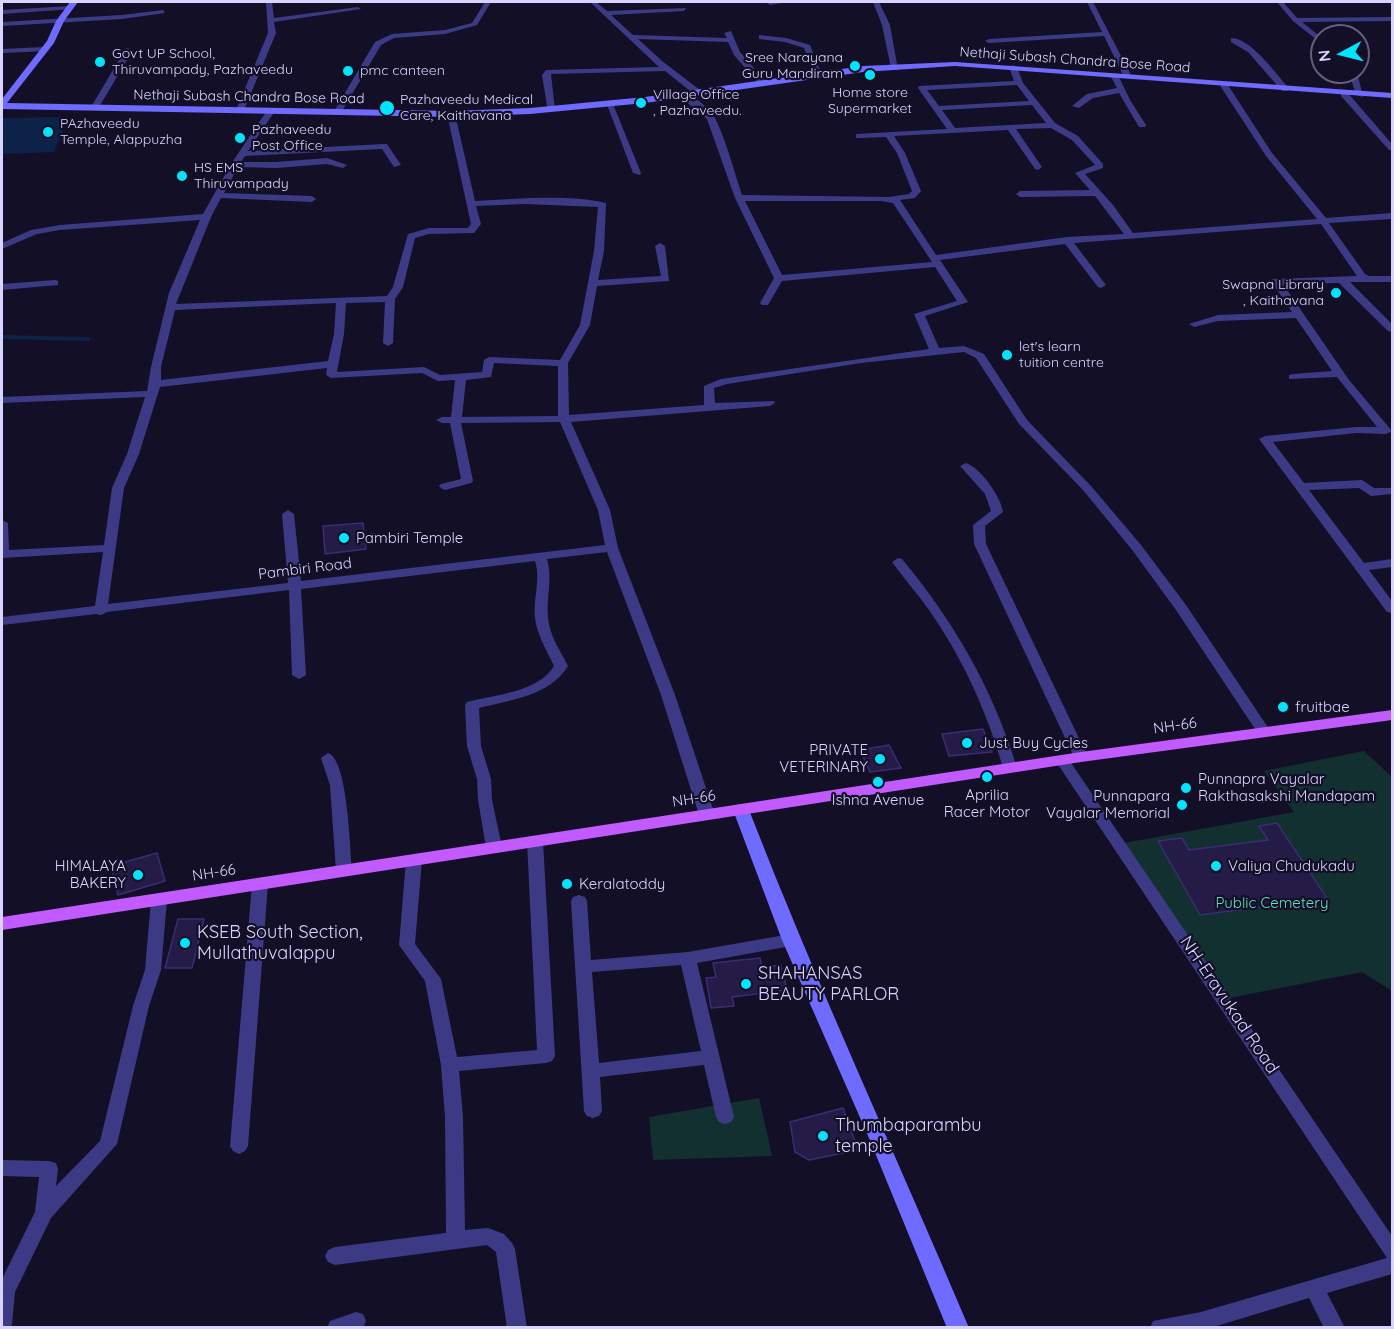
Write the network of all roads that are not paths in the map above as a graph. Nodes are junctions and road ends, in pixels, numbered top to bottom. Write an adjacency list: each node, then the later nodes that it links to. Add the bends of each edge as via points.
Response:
1 (269, 2): 16 (street)
2 (488, 2): 55 (street, via 475,24 445,32 392,36 378,44)
3 (593, 2): 14 (street)
4 (785, 2): 8 (street)
5 (876, 2): 30 (street, via 886,25)
6 (1090, 2): 21 (street)
7 (1280, 2): 17 (street)
8 (770, 3)
9 (73, 5): 12 (street); 18 (main road)
10 (358, 9): 16 (street)
11 (684, 9): 14 (street)
12 (2, 12)
13 (163, 12): 18 (street)
14 (604, 14): 22 (street)
15 (1392, 19): 17 (street)
16 (271, 20): 52 (street, via 272,33)
17 (1295, 20): 20 (street)
18 (60, 21): 19 (street); 26 (main road)
19 (2, 24)
20 (1310, 32)
21 (1106, 34): 25 (street); 34 (street)
22 (631, 37): 31 (street); 35 (street, via 729,36 737,53)
23 (762, 37): 32 (street, via 807,47)
24 (1234, 40): 39 (street, via 1251,50)
25 (989, 41)
26 (45, 50): 28 (street); 48 (main road)
27 (129, 50): 49 (street)
28 (3, 52)
29 (1013, 67): 30 (main road, Nethaji Subash Chandra Bose Road, via 955,64); 33 (main road, Nethaji Subash Chandra Bose Road); 36 (street)
30 (895, 68): 32 (main road, Nethaji Subash Chandra Bose Road)
31 (666, 69): 41 (street); 53 (street, via 549,72 546,75)
32 (818, 75): 35 (main road, Nethaji Subash Chandra Bose Road)
33 (1114, 75): 34 (main road, Nethaji Subash Chandra Bose Road); 40 (street)
34 (1128, 77): 37 (main road, Nethaji Subash Chandra Bose Road)
35 (762, 82): 41 (main road, Nethaji Subash Chandra Bose Road)
36 (1019, 83): 46 (street); 51 (street, via 922,88)
37 (1223, 84): 39 (main road, Nethaji Subash Chandra Bose Road); 79 (street, via 1269,154)
38 (1357, 84): 44 (street)
39 (1285, 89): 43 (main road, Nethaji Subash Chandra Bose Road)
40 (1120, 90): 50 (street, via 1090,96); 58 (street)
41 (697, 92): 42 (main road, Nethaji Subash Chandra Bose Road)
42 (682, 94): 47 (main road, Nethaji Subash Chandra Bose Road); 73 (street, via 711,118)
43 (1344, 94): 44 (main road, Nethaji Subash Chandra Bose Road); 63 (street)
44 (1360, 95): 45 (main road, Nethaji Subash Chandra Bose Road)
45 (1392, 96)
46 (1033, 103): 51 (street); 57 (street)
47 (609, 104): 53 (main road, Nethaji Subash Chandra Bose Road); 69 (street)
48 (2, 105): 49 (main road, Nethaji Subash Chandra Bose Road)
49 (95, 106): 52 (main road, Nethaji Subash Chandra Bose Road)
50 (1076, 106)
51 (938, 108): 60 (street)
52 (240, 110): 54 (main road, Nethaji Subash Chandra Bose Road)
53 (551, 110): 56 (main road, Nethaji Subash Chandra Bose Road)
54 (271, 111): 55 (main road, Nethaji Subash Chandra Bose Road); 64 (street)
55 (337, 112): 56 (main road, Nethaji Subash Chandra Bose Road)
56 (451, 114): 76 (street)
57 (1052, 125): 59 (street); 70 (street, via 1075,138 1100,166 1079,173)
58 (1142, 125)
59 (1010, 127): 60 (street); 68 (street)
60 (953, 130): 61 (street)
61 (888, 134): 62 (street); 75 (street, via 917,191 912,196)
62 (859, 136)
63 (1392, 148)
64 (242, 154): 65 (street); 67 (street, via 384,146)
65 (235, 164): 66 (street, via 327,161); 72 (street)
66 (343, 165)
67 (397, 165)
68 (1038, 167)
69 (637, 173)
70 (1097, 193): 71 (street); 80 (street)
71 (1020, 194)
72 (218, 195): 74 (street); 78 (street)
73 (739, 198): 75 (street); 85 (street)
74 (312, 199)
75 (892, 199): 84 (street)
76 (470, 204): 90 (street, via 525,201 603,206); 93 (street, via 476,224 471,231 429,231 411,236 398,287)
77 (1392, 216): 79 (street)
78 (207, 217): 82 (street, via 40,230); 96 (street)
79 (1323, 221): 80 (street); 86 (street)
80 (1130, 236): 81 (street)
81 (1067, 240): 84 (street); 91 (street)
82 (2, 246)
83 (660, 246): 90 (street, via 666,279)
84 (936, 261): 85 (street); 101 (street, via 963,302 919,314)
85 (779, 278): 95 (street)
86 (1367, 279): 87 (street); 88 (street)
87 (1392, 279)
88 (1342, 280): 97 (street, via 1276,281); 99 (street)
89 (55, 283): 92 (street)
90 (593, 283): 102 (street, via 585,325)
91 (1101, 285)
92 (2, 287)
93 (390, 299): 94 (street); 100 (street)
94 (340, 300): 96 (street); 103 (street, via 339,334)
95 (765, 303)
96 (171, 307): 107 (street)
97 (1298, 315): 98 (street, via 1218,318); 104 (street)
98 (1194, 324)
99 (1392, 329)
100 (388, 343)
101 (935, 351): 110 (street, via 718,383 709,386); 134 (street, via 963,349 980,356 1023,422 1087,488 1137,548)
102 (563, 363): 105 (street, via 489,360 487,375); 111 (street)
103 (332, 364): 105 (street, via 331,375 424,370 438,378); 107 (street)
104 (1339, 374): 106 (street); 114 (street)
105 (461, 377): 113 (street)
106 (1293, 377)
107 (153, 389): 108 (street); 121 (street, via 118,488)
108 (2, 400)
109 (770, 403): 110 (street)
110 (710, 407): 111 (street)
111 (564, 419): 113 (street); 122 (street, via 604,510)
112 (442, 420): 113 (street)
113 (455, 420): 116 (street, via 467,481)
114 (1389, 431): 117 (street, via 1356,430 1265,439)
115 (966, 466): 135 (street, via 997,506 997,512 979,525 980,544)
116 (445, 486)
117 (1300, 487): 118 (street, via 1362,484 1371,492); 127 (street)
118 (1392, 491)
119 (288, 514): 128 (street)
120 (2, 523): 123 (street)
121 (110, 548): 123 (street); 130 (street)
122 (612, 548): 124 (street, Pambiri Road); 140 (street, via 668,694)
123 (2, 552)
124 (540, 557): 128 (street, Pambiri Road); 142 (street, via 546,571 540,610 546,638 561,666 559,674 542,686 472,705 474,746 484,779)
125 (898, 562): 138 (street, via 929,597 969,662)
126 (1392, 563): 127 (street)
127 (1361, 567): 129 (street)
128 (295, 587): 130 (street, Pambiri Road); 132 (street)
129 (1392, 609)
130 (101, 611): 131 (street, Pambiri Road)
131 (2, 621)
132 (299, 675)
133 (1392, 714): 134 (main road, NH-66)
134 (1264, 732): 135 (main road, NH-66)
135 (1081, 757): 137 (main road, NH-66)
136 (328, 758): 144 (street, via 337,785)
137 (1062, 760): 138 (main road, NH-66); 161 (street, NH-Eravukad Road)
138 (1010, 768): 139 (main road, NH-66)
139 (741, 810): 140 (main road, NH-66); 149 (main road)
140 (707, 815): 141 (main road, NH-66)
141 (535, 842): 142 (main road, NH-66); 153 (street, via 546,1056)
142 (494, 847): 143 (main road, NH-66)
143 (414, 860): 144 (main road, NH-66); 153 (street, via 407,945 433,979)
144 (344, 871): 145 (main road, NH-66)
145 (260, 884): 146 (main road, NH-66); 157 (street)
146 (159, 900): 148 (main road, NH-66); 159 (street, via 153,970 138,1016 108,1144)
147 (579, 901): 151 (street)
148 (2, 924)
149 (791, 940): 150 (street); 167 (main road)
150 (688, 958): 151 (street); 152 (street)
151 (583, 967): 154 (street)
152 (712, 1057): 154 (street); 156 (street)
153 (450, 1065): 160 (street)
154 (592, 1071): 155 (street)
155 (593, 1111)
156 (726, 1117)
157 (239, 1146)
158 (2, 1168): 159 (street, via 49,1169)
159 (44, 1212): 165 (street, via 5,1292)
160 (456, 1238): 162 (street); 166 (street, via 488,1236 505,1249)
161 (1392, 1251)
162 (335, 1256)
163 (1392, 1265): 164 (street)
164 (1313, 1287): 168 (street, via 1201,1321); 169 (street)
165 (2, 1324)
166 (517, 1328)
167 (958, 1328)
168 (1160, 1328)
169 (1335, 1328)

